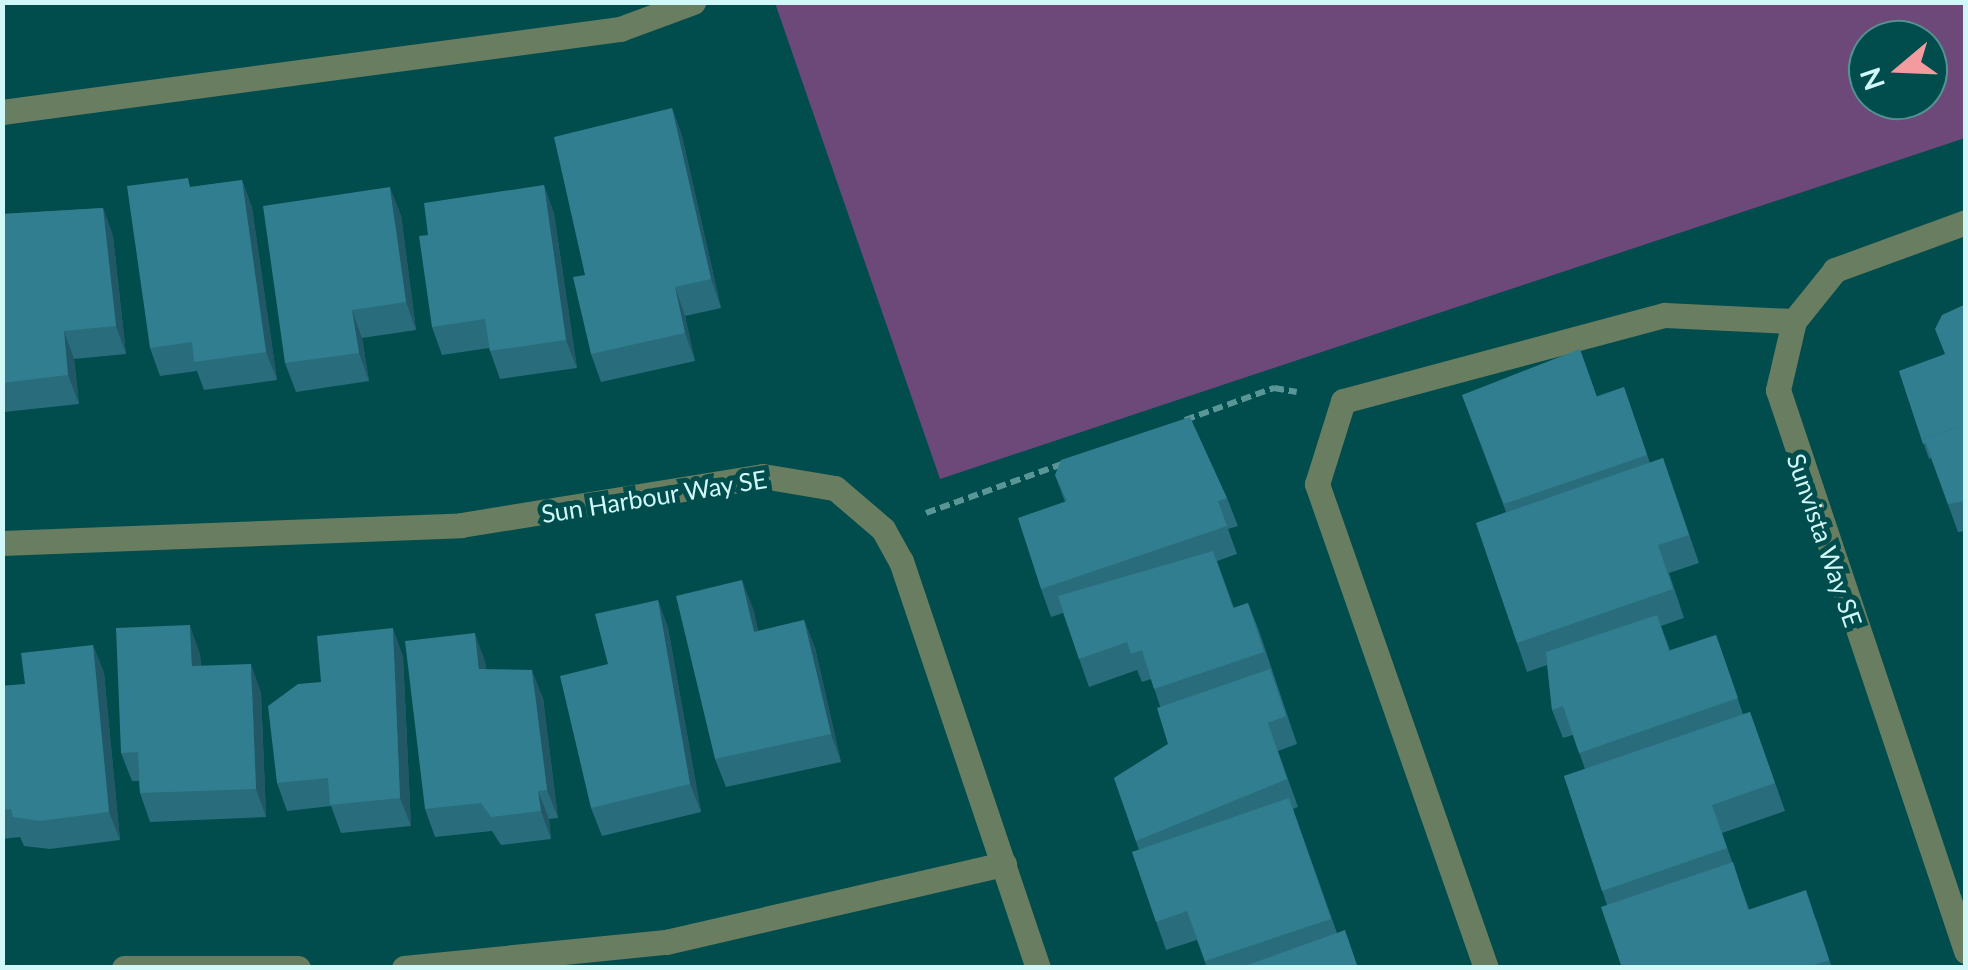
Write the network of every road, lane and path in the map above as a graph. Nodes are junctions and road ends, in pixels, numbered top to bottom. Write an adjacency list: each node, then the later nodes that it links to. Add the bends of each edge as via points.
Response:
1 (693, 2): 2 (street, via 620,29)
2 (2, 112)
3 (1966, 222): 4 (street, Sunvista Way SE, via 1835,270)
4 (1794, 321): 5 (street, via 1665,315); 11 (street, Sunvista Way SE, via 1778,390 1784,422)
5 (1343, 402): 6 (path, via 1274,388); 16 (street, via 1316,484)
6 (1162, 428)
7 (1088, 455): 8 (path)
8 (883, 529): 9 (street, Sun Harbour Way SE, via 836,488 763,476 461,524); 10 (street, Sun Harbour Way SE)
9 (2, 542)
10 (1004, 864): 14 (street, via 666,942); 15 (street, Sun Harbour Way SE)
11 (1966, 951)
12 (124, 968): 13 (street)
13 (298, 968)
14 (404, 968)
15 (1038, 968)
16 (1486, 968)

